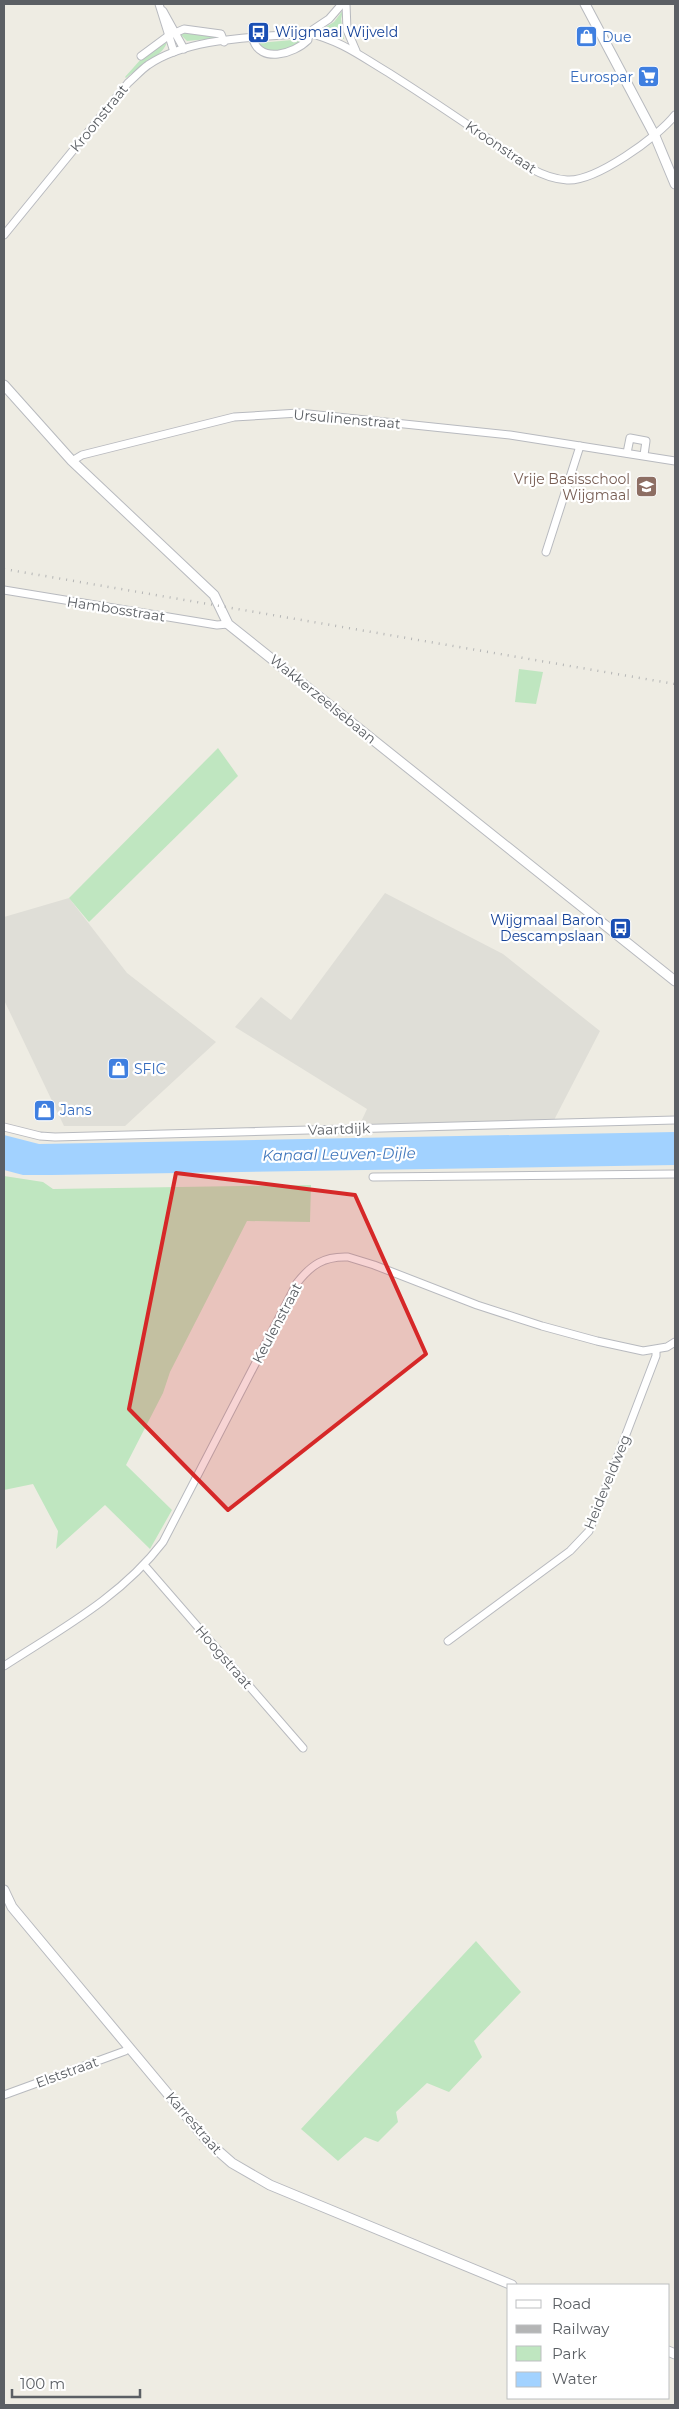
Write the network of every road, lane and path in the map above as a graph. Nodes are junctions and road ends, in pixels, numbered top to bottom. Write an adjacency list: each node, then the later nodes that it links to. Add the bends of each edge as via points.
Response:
1 (342, 4): 6 (street, via 329,19)
2 (346, 4): 11 (street, via 347,30)
3 (584, 4): 15 (street)
4 (159, 5): 5 (street); 7 (street)
5 (176, 32): 7 (street); 9 (street, via 184,28 221,34); 10 (street)
6 (308, 33): 8 (street, Kroonstraat); 8 (street, via 304,44 295,51 282,54 269,54 255,46); 11 (street, Kroonstraat)
7 (168, 36): 12 (street); 13 (street)
8 (253, 39): 9 (street, Kroonstraat)
9 (224, 42): 10 (street, Kroonstraat)
10 (184, 49): 12 (street, Kroonstraat)
11 (356, 51): 15 (street, Kroonstraat, via 532,170 550,177 568,180 603,170)
12 (174, 52): 17 (street, Kroonstraat, via 148,66 128,83)
13 (141, 56)
14 (675, 115): 15 (street, Kroonstraat)
15 (655, 136): 16 (street)
16 (675, 184)
17 (4, 236)
18 (4, 384): 22 (street, Wakkerzeelsebaan)
19 (580, 446): 20 (street, Ursulinenstraat); 22 (street, Ursulinenstraat, via 510,435 299,413 234,418 82,455); 24 (street)
20 (627, 453): 21 (street, Ursulinenstraat); 21 (street, via 630,438 646,441)
21 (644, 455): 23 (street, Ursulinenstraat)
22 (72, 461): 26 (street, Wakkerzeelsebaan, via 214,595)
23 (675, 461)
24 (546, 552)
25 (4, 590): 26 (street, Hambosstraat, via 217,625)
26 (228, 624): 27 (street, Wakkerzeelsebaan)
27 (675, 981)
28 (675, 1120): 29 (street, Vaartdijk, via 55,1137)
29 (4, 1127)
30 (675, 1174): 31 (street)
31 (373, 1176)
32 (675, 1342): 33 (street, Keulenstraat)
33 (656, 1350): 34 (street, Keulenstraat, via 634,1350 542,1326 348,1257 319,1261 297,1283 162,1542); 35 (street, Heideveldweg, via 593,1520 582,1540)
34 (145, 1566): 36 (street, Keulenstraat, via 112,1596); 37 (street, Hoogstraat)
35 (448, 1642)
36 (4, 1666)
37 (303, 1748)
38 (4, 1890): 39 (street, Karrestraat, via 12,1907)
39 (129, 2047): 40 (street, Elststraat); 41 (street, Karrestraat, via 208,2142 248,2174)
40 (4, 2095)
41 (510, 2284)

